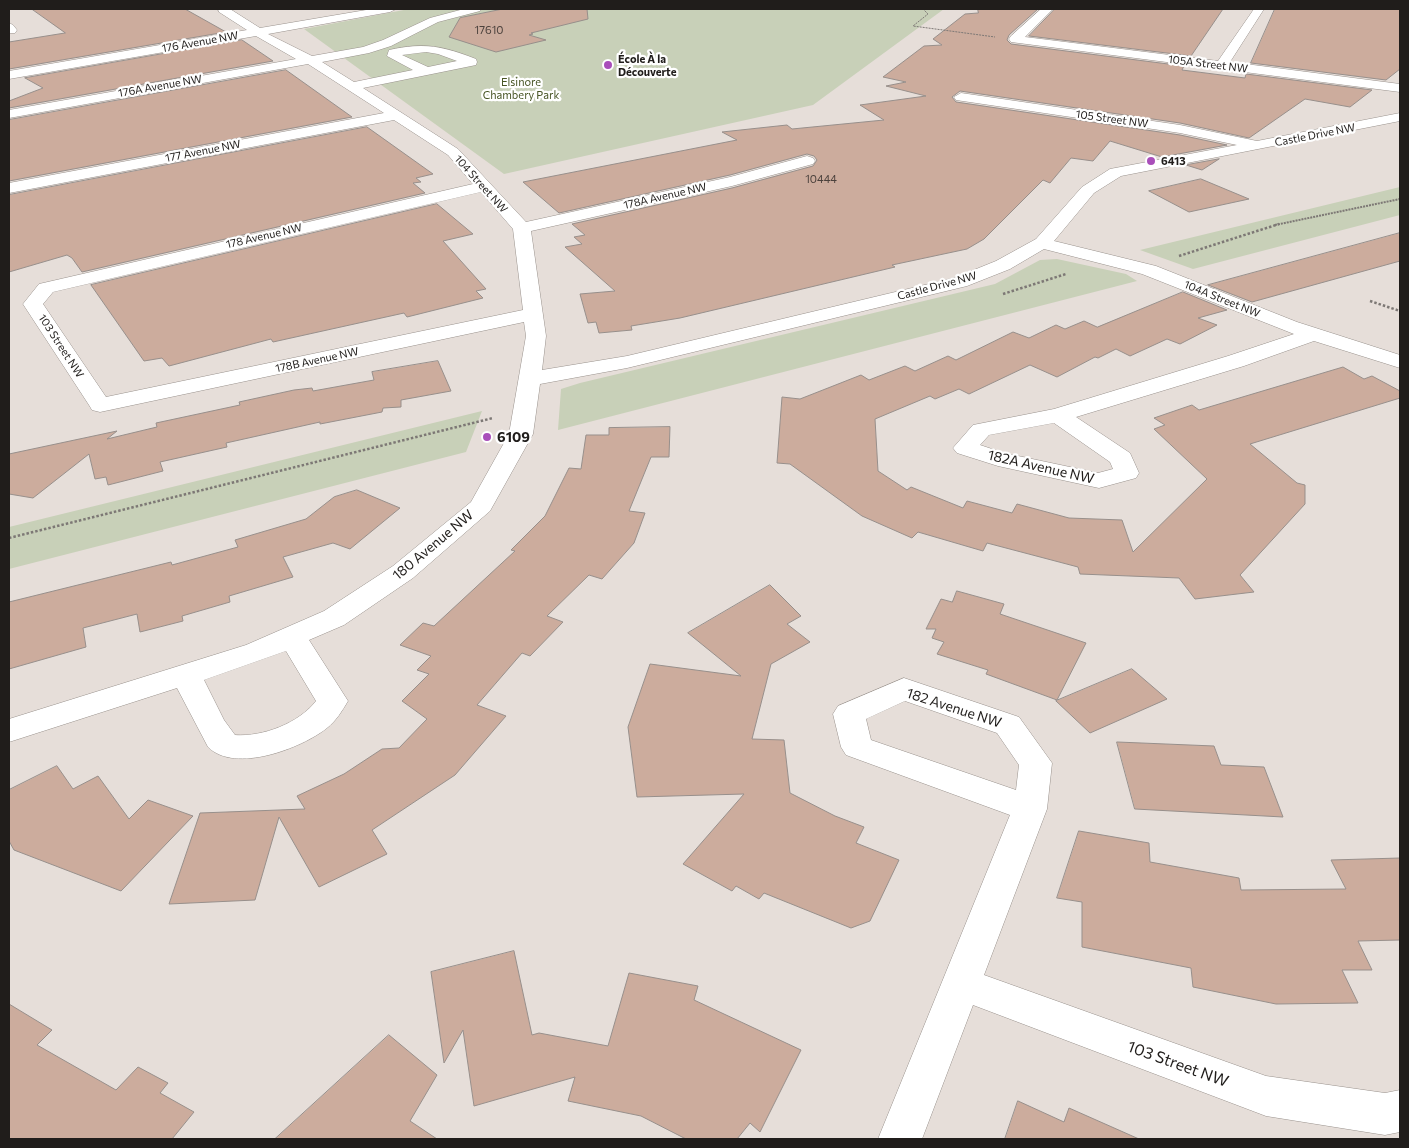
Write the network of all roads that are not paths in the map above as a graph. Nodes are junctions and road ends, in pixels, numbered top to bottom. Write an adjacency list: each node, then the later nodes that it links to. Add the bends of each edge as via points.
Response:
1 (225, 9): 8 (street, 104 Street NW)
2 (354, 9): 7 (street, 176 Avenue NW)
3 (390, 9): 7 (street, 176 Avenue NW)
4 (476, 9): 9 (street, 176A Avenue NW, via 434,20 379,46)
5 (1047, 9): 10 (street, 105A Street NW, via 1015,39)
6 (1258, 9): 10 (street)
7 (279, 22): 8 (street, 176 Avenue NW); 9 (street, via 314,49)
8 (255, 29): 9 (street, 104 Street NW, via 291,53); 11 (street, 176 Avenue NW); 13 (street, 176 Avenue NW)
9 (311, 60): 14 (street, 104 Street NW); 17 (street, 176A Avenue NW)
10 (1222, 66): 15 (street, 105A Street NW)
11 (9, 67)
12 (429, 72): 12 (street, via 463,64 471,62 435,47 393,53 393,56); 14 (street)
13 (9, 76)
14 (353, 86): 18 (street, 104 Street NW)
15 (1400, 88)
16 (961, 97): 20 (street, 105 Street NW, via 1180,129)
17 (9, 114)
18 (398, 114): 22 (street, 104 Street NW, via 453,152); 23 (street, 177 Avenue NW)
19 (1400, 117): 20 (street, Castle Drive NW)
20 (1263, 145): 25 (street, Castle Drive NW, via 1116,172 1088,190)
21 (807, 161): 24 (street, 178A Avenue NW)
22 (482, 187): 24 (street, 104 Street NW); 26 (street, 178 Avenue NW)
23 (9, 188)
24 (522, 228): 27 (street)
25 (1042, 243): 28 (street, 104A Street NW, via 1149,270); 30 (street, Castle Drive NW, via 1003,265 960,282 626,362)
26 (46, 288): 31 (street, 103 Street NW, via 33,304)
27 (534, 314): 30 (street, via 536,336); 31 (street, 178B Avenue NW)
28 (1314, 334): 29 (street, 104A Street NW); 32 (street, 182A Avenue NW)
29 (1400, 362)
30 (528, 392): 33 (street, 180 Avenue NW, via 521,434 481,506 403,572 334,618)
31 (100, 405)
32 (1058, 415): 32 (street, 182A Avenue NW, via 982,430 965,448 998,459 1099,481 1127,473 1121,458)
33 (292, 637): 34 (street, 180 Avenue NW); 34 (street, via 332,701 329,710 308,726 258,746 237,748 223,743)
34 (187, 676): 35 (street, 180 Avenue NW)
35 (9, 731)
36 (1030, 809): 36 (street, 182 Avenue NW, via 1036,763 1008,725 904,690 849,714 857,747); 37 (street, 182 Avenue NW)
37 (962, 984): 38 (street, 103 Street NW, via 1266,1096 1385,1114); 39 (street, 182 Avenue NW)
38 (1400, 1111)
39 (900, 1139)

